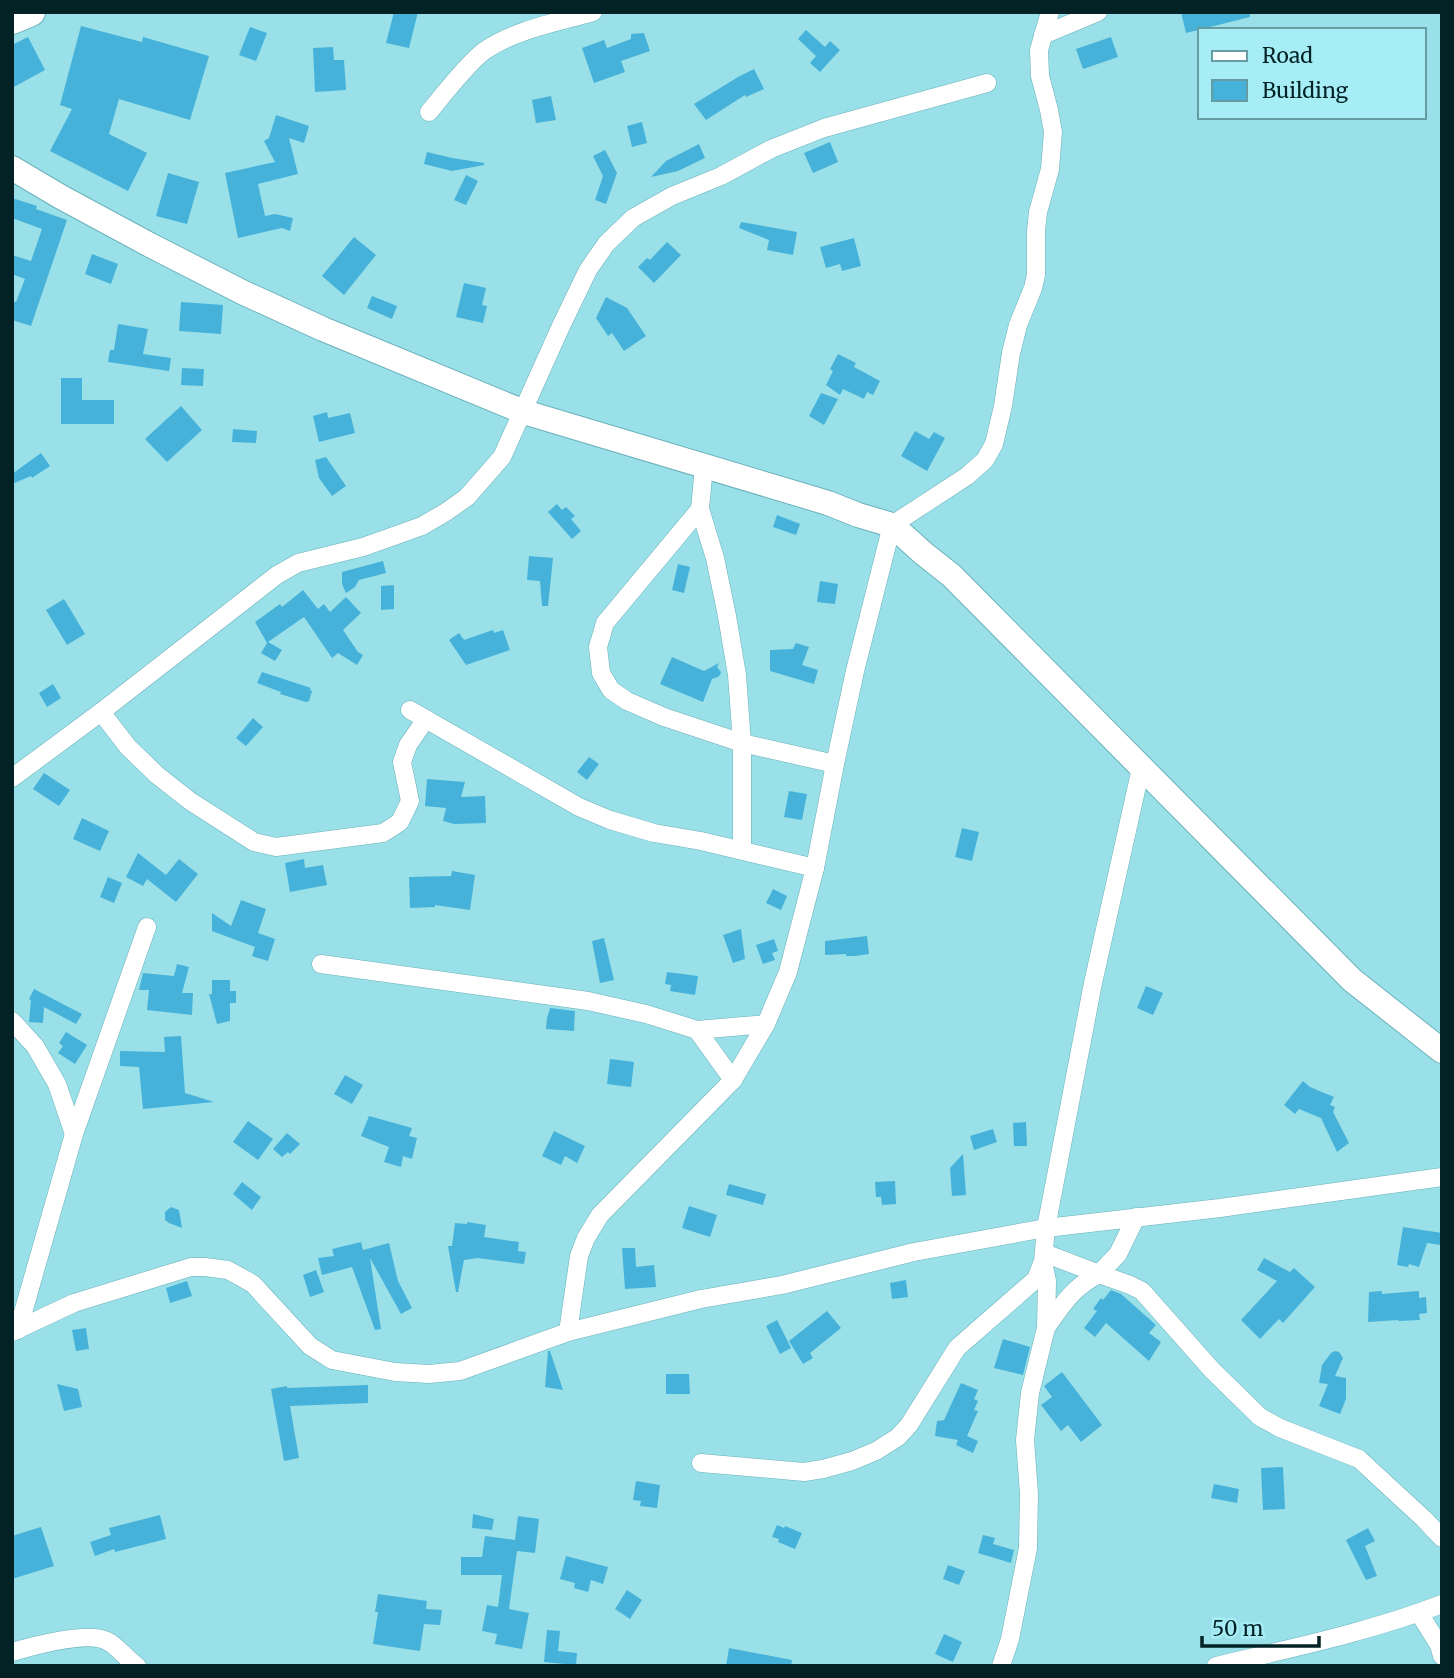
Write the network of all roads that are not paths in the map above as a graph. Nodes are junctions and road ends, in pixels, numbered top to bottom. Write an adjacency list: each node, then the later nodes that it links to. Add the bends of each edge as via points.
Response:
1 (31, 12): 5 (main road)
2 (593, 12): 8 (street, via 512,36 484,51)
3 (1050, 12): 6 (street)
4 (1098, 12): 6 (street)
5 (12, 20)
6 (1043, 35): 13 (street, via 1040,76 1053,132 1050,169 1038,212 1036,275 1011,353 994,444 967,476)
7 (987, 83): 10 (street, via 824,128 771,149 633,218 588,270)
8 (429, 112)
9 (12, 168): 10 (street, via 244,293)
10 (524, 412): 11 (street); 14 (street, via 502,457 467,497 446,512 422,526 298,563 277,575)
11 (704, 466): 12 (street); 13 (street)
12 (700, 509): 15 (street, via 727,616); 15 (street, via 605,624 598,647 601,673 611,690 627,701)
13 (892, 525): 16 (street); 17 (street, via 952,576)
14 (100, 712): 18 (street); 19 (street, via 128,747 190,801 254,842 276,847 383,833 400,822 410,801 402,762 418,714 579,807 654,832)
15 (742, 743): 16 (street); 19 (street)
16 (835, 764): 20 (street)
17 (1141, 768): 26 (street, via 1352,980); 31 (street, via 1093,982)
18 (12, 778)
19 (742, 850): 20 (street)
20 (815, 868): 24 (street, via 788,972)
21 (147, 927): 28 (street)
22 (321, 964): 25 (street, via 588,1001)
23 (12, 1021): 28 (street, via 35,1046 57,1084)
24 (766, 1024): 25 (street); 27 (street)
25 (697, 1030): 27 (street)
26 (1442, 1051)
27 (733, 1080): 36 (street, via 600,1215 579,1256)
28 (74, 1134): 35 (street)
29 (1442, 1177): 30 (street)
30 (1136, 1217): 31 (street); 33 (street, via 1118,1254)
31 (1046, 1228): 32 (street); 36 (street, via 914,1252)
32 (1043, 1257): 33 (street); 34 (street); 37 (street, via 1036,1279 957,1348 909,1425 876,1451 804,1472)
33 (1099, 1274): 34 (street, via 1074,1290); 38 (street, via 1142,1291 1259,1417 1359,1459)
34 (1046, 1328): 44 (street, via 1026,1422 1028,1548)
35 (15, 1331): 36 (street, via 74,1303 205,1266 228,1270 253,1284 310,1346 332,1360 395,1372 460,1371)
36 (568, 1332)
37 (701, 1462)
38 (1442, 1538)
39 (1442, 1604): 40 (street)
40 (1419, 1613): 42 (street); 45 (street)
41 (12, 1652): 43 (street, via 92,1637 107,1641)
42 (1442, 1656)
43 (137, 1666)
44 (1001, 1666)
45 (1216, 1666)

